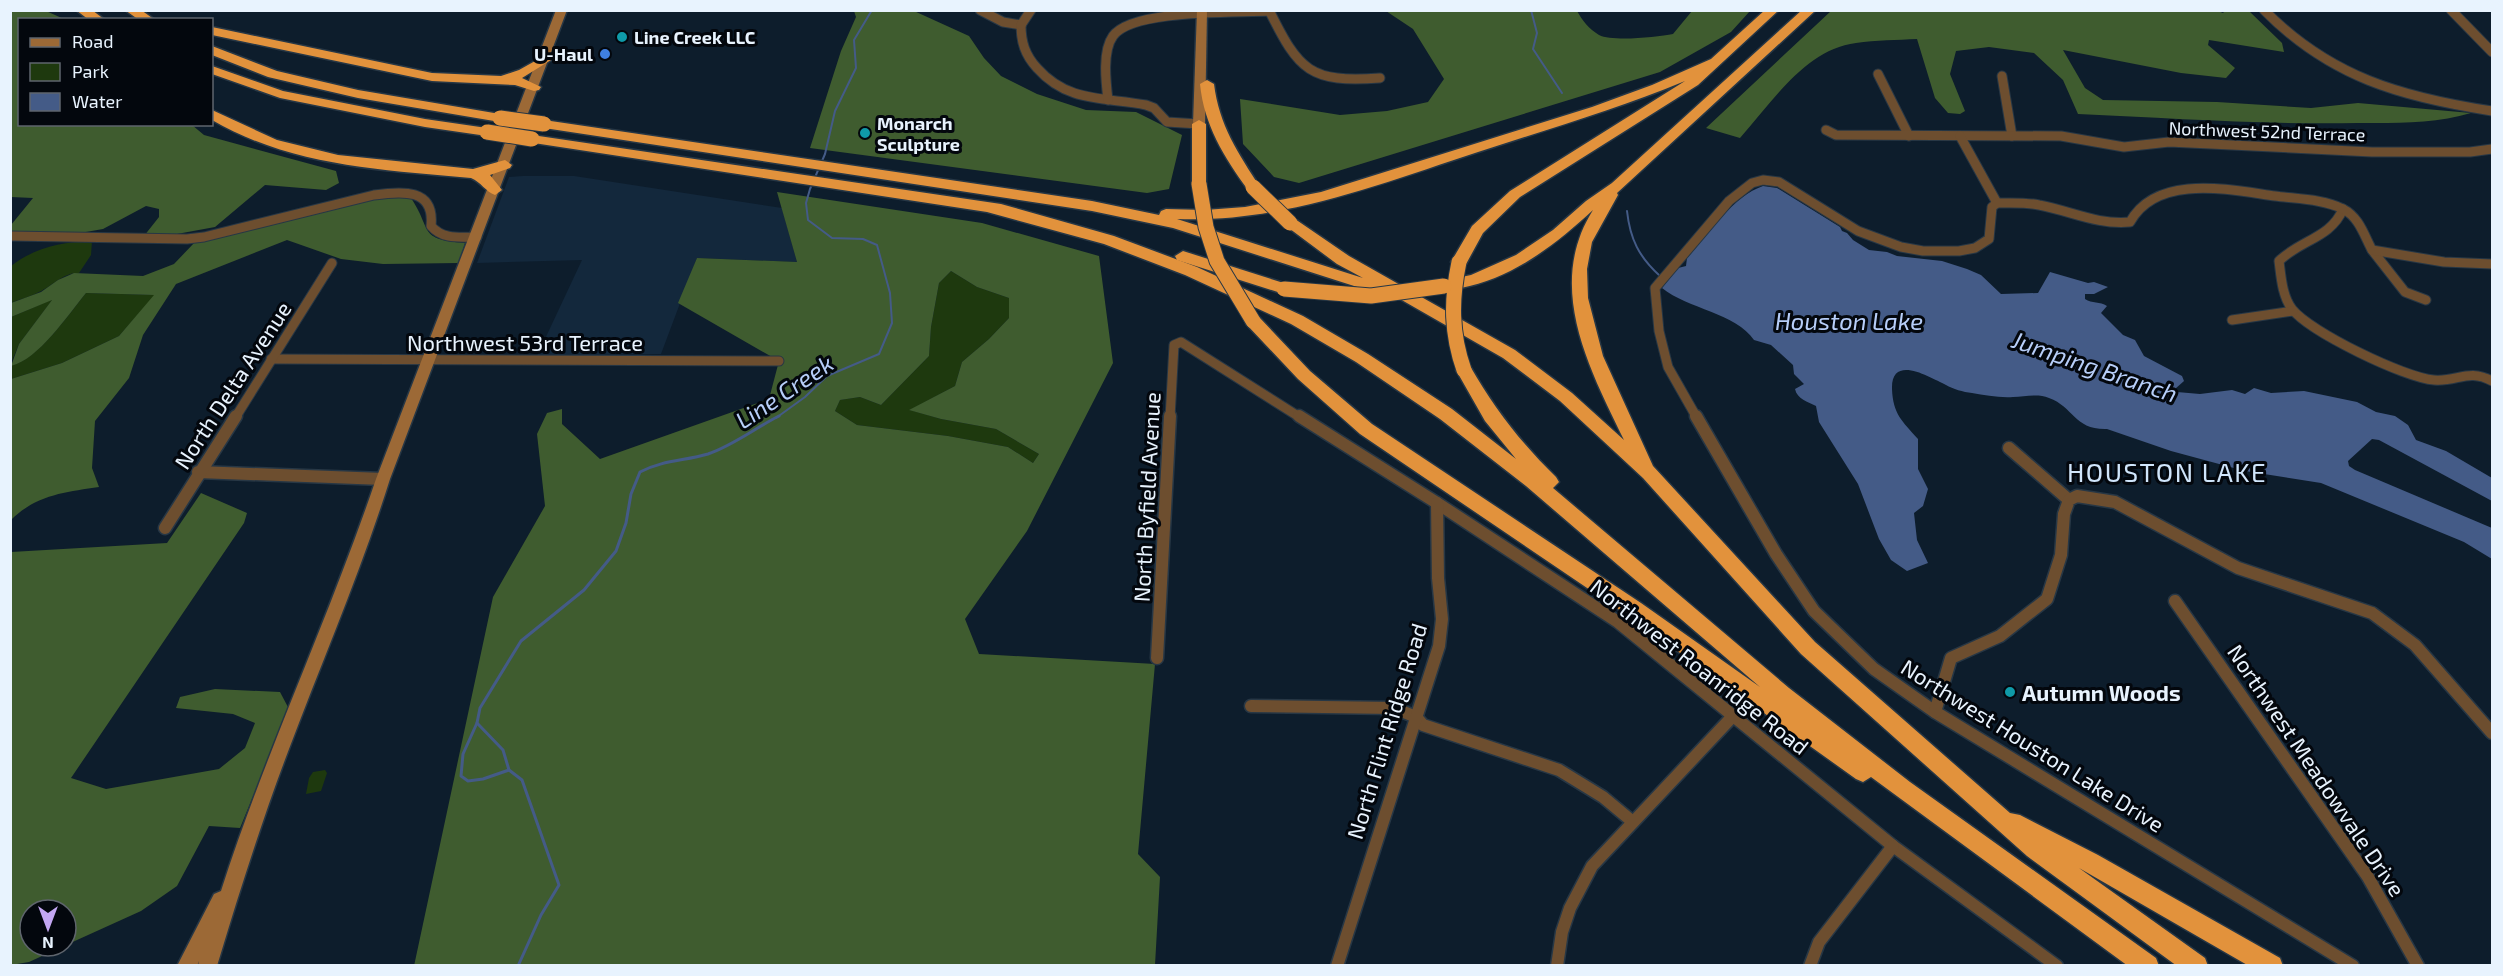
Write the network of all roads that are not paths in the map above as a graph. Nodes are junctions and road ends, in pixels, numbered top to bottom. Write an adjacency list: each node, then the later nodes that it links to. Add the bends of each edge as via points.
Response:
1 (82, 10): 12 (highway)
2 (131, 10): 13 (highway)
3 (562, 10): 19 (main road)
4 (980, 10): 14 (street, via 1003,22)
5 (1031, 10): 14 (street)
6 (1773, 10): 20 (highway)
7 (1810, 10): 39 (highway)
8 (2264, 10): 29 (street, via 2309,50 2360,77 2421,98)
9 (2451, 10): 18 (street)
10 (1269, 11): 11 (street); 24 (street, via 1293,57 1307,70 1342,80)
11 (1202, 13): 16 (main road); 28 (street, via 1151,17 1128,23 1117,31 1105,69)
12 (96, 18)
13 (145, 18)
14 (1021, 25): 28 (street, via 1024,52 1054,86 1075,96)
15 (213, 31): 25 (highway, via 432,77)
16 (1202, 48): 26 (main road); 31 (main road)
17 (213, 50): 42 (highway, bridge, via 273,74 358,94)
18 (2493, 52)
19 (544, 60): 25 (highway, via 524,73); 27 (main road)
20 (1715, 62): 42 (highway, via 1638,96 1330,194 1248,212 1179,215); 66 (highway, bridge, via 1693,82 1515,194 1477,230 1459,262 1452,292 1457,354 1474,392 1500,430)
21 (213, 70): 43 (highway, bridge, via 280,94 425,123)
22 (1878, 74): 33 (street)
23 (2002, 76): 35 (street)
24 (1380, 78)
25 (499, 80): 27 (highway, via 526,82)
26 (1207, 84): 50 (highway, bridge, via 1222,141 1253,187 1290,223)
27 (534, 87): 37 (main road)
28 (1108, 100): 31 (street, via 1146,105 1173,124)
29 (2493, 111)
30 (213, 115): 38 (highway, via 261,140 324,157)
31 (1199, 124): 74 (highway, bridge, via 1199,184 1217,261 1253,321 1304,375 1366,429 1634,609 1867,775)
32 (1826, 130): 33 (street, Northwest 52nd Terrace, via 1836,135)
33 (1909, 136): 34 (street, Northwest 52nd Terrace)
34 (1960, 136): 35 (street, Northwest 52nd Terrace); 41 (street)
35 (2012, 136): 36 (street, Northwest 52nd Terrace, via 2074,137 2124,147 2169,142 2372,152)
36 (2493, 149)
37 (505, 165): 38 (highway); 40 (main road)
38 (473, 174): 40 (highway, via 486,179)
39 (1617, 186): 43 (highway, bridge, via 1522,259 1475,280 1371,296 1284,289 1053,214); 61 (highway, via 1583,243 1580,303 1604,379)
40 (495, 190): 46 (main road)
41 (1997, 202): 44 (street, via 2040,205 2100,224 2130,222 2149,201 2197,188 2320,202); 70 (street, Northwest Houston Lake Drive, via 1992,207 1989,239 1981,247 1931,253 1865,237 1770,179 1752,183 1727,204 1655,288 1659,331 1668,367 1776,555 1814,610 1844,641 1874,669)
42 (1092, 206): 50 (highway, via 1176,224)
43 (991, 208): 66 (highway, via 1109,240 1191,271 1297,320 1446,414)
44 (2343, 209): 47 (street, via 2355,217); 52 (street, via 2331,229 2279,261)
45 (10, 236): 46 (street, via 196,238 374,195 401,193 428,203 431,226 439,234)
46 (477, 237): 56 (main road)
47 (2372, 250): 49 (street, via 2444,262); 51 (street, via 2405,292)
48 (332, 263): 55 (street, North Delta Avenue)
49 (2493, 264)
50 (1412, 300): 61 (highway, via 1509,354 1546,381)
51 (2426, 300)
52 (2293, 311): 53 (street); 58 (street, via 2336,339 2421,378 2436,380 2474,374)
53 (2232, 320)
54 (1181, 342): 64 (street, Northwest Roanridge Road); 68 (street, North Byfield Avenue, via 1174,345)
55 (271, 359): 56 (street, Northwest 53rd Terrace); 60 (street, North Delta Avenue)
56 (428, 361): 57 (street, Northwest 53rd Terrace); 62 (main road)
57 (779, 361)
58 (2493, 381)
59 (2009, 448): 63 (street)
60 (198, 472): 62 (street); 65 (street, North Delta Avenue)
61 (1649, 473): 75 (highway, via 1808,648)
62 (383, 478): 78 (main road, via 360,549 280,750)
63 (2069, 500): 70 (street, via 2061,555 2047,599 2000,636 1951,658); 73 (street, via 2077,496 2115,502 2238,568 2372,613 2415,645)
64 (1437, 503): 71 (street, Northwest Roanridge Road, via 1618,622); 72 (street, North Flint Ridge Road, via 1440,640)
65 (165, 528)
66 (1628, 562): 74 (highway, via 1782,694)
67 (2175, 601): 89 (street, Northwest Meadowvale Drive, via 2368,877)
68 (1157, 658)
69 (1251, 706): 72 (street, via 1386,707)
70 (1935, 712): 88 (street, Northwest Houston Lake Drive)
71 (1732, 716): 76 (street); 77 (street, Northwest Roanridge Road)
72 (1416, 717): 76 (street, via 1423,725 1559,770 1603,797); 81 (street, North Flint Ridge Road)
73 (2493, 733)
74 (1903, 789): 85 (highway)
75 (1989, 810): 86 (highway, via 2035,849); 87 (highway)
76 (1633, 822): 82 (street, via 1592,866 1580,886 1562,932)
77 (1893, 846): 83 (street, via 1819,942); 84 (street, Northwest Roanridge Road)
78 (236, 874): 79 (main road); 80 (main road)
79 (186, 966)
80 (207, 966)
81 (1337, 966)
82 (1557, 966)
83 (1809, 966)
84 (2057, 966)
85 (2148, 966)
86 (2198, 966)
87 (2272, 966)
88 (2353, 966)
89 (2418, 966)

